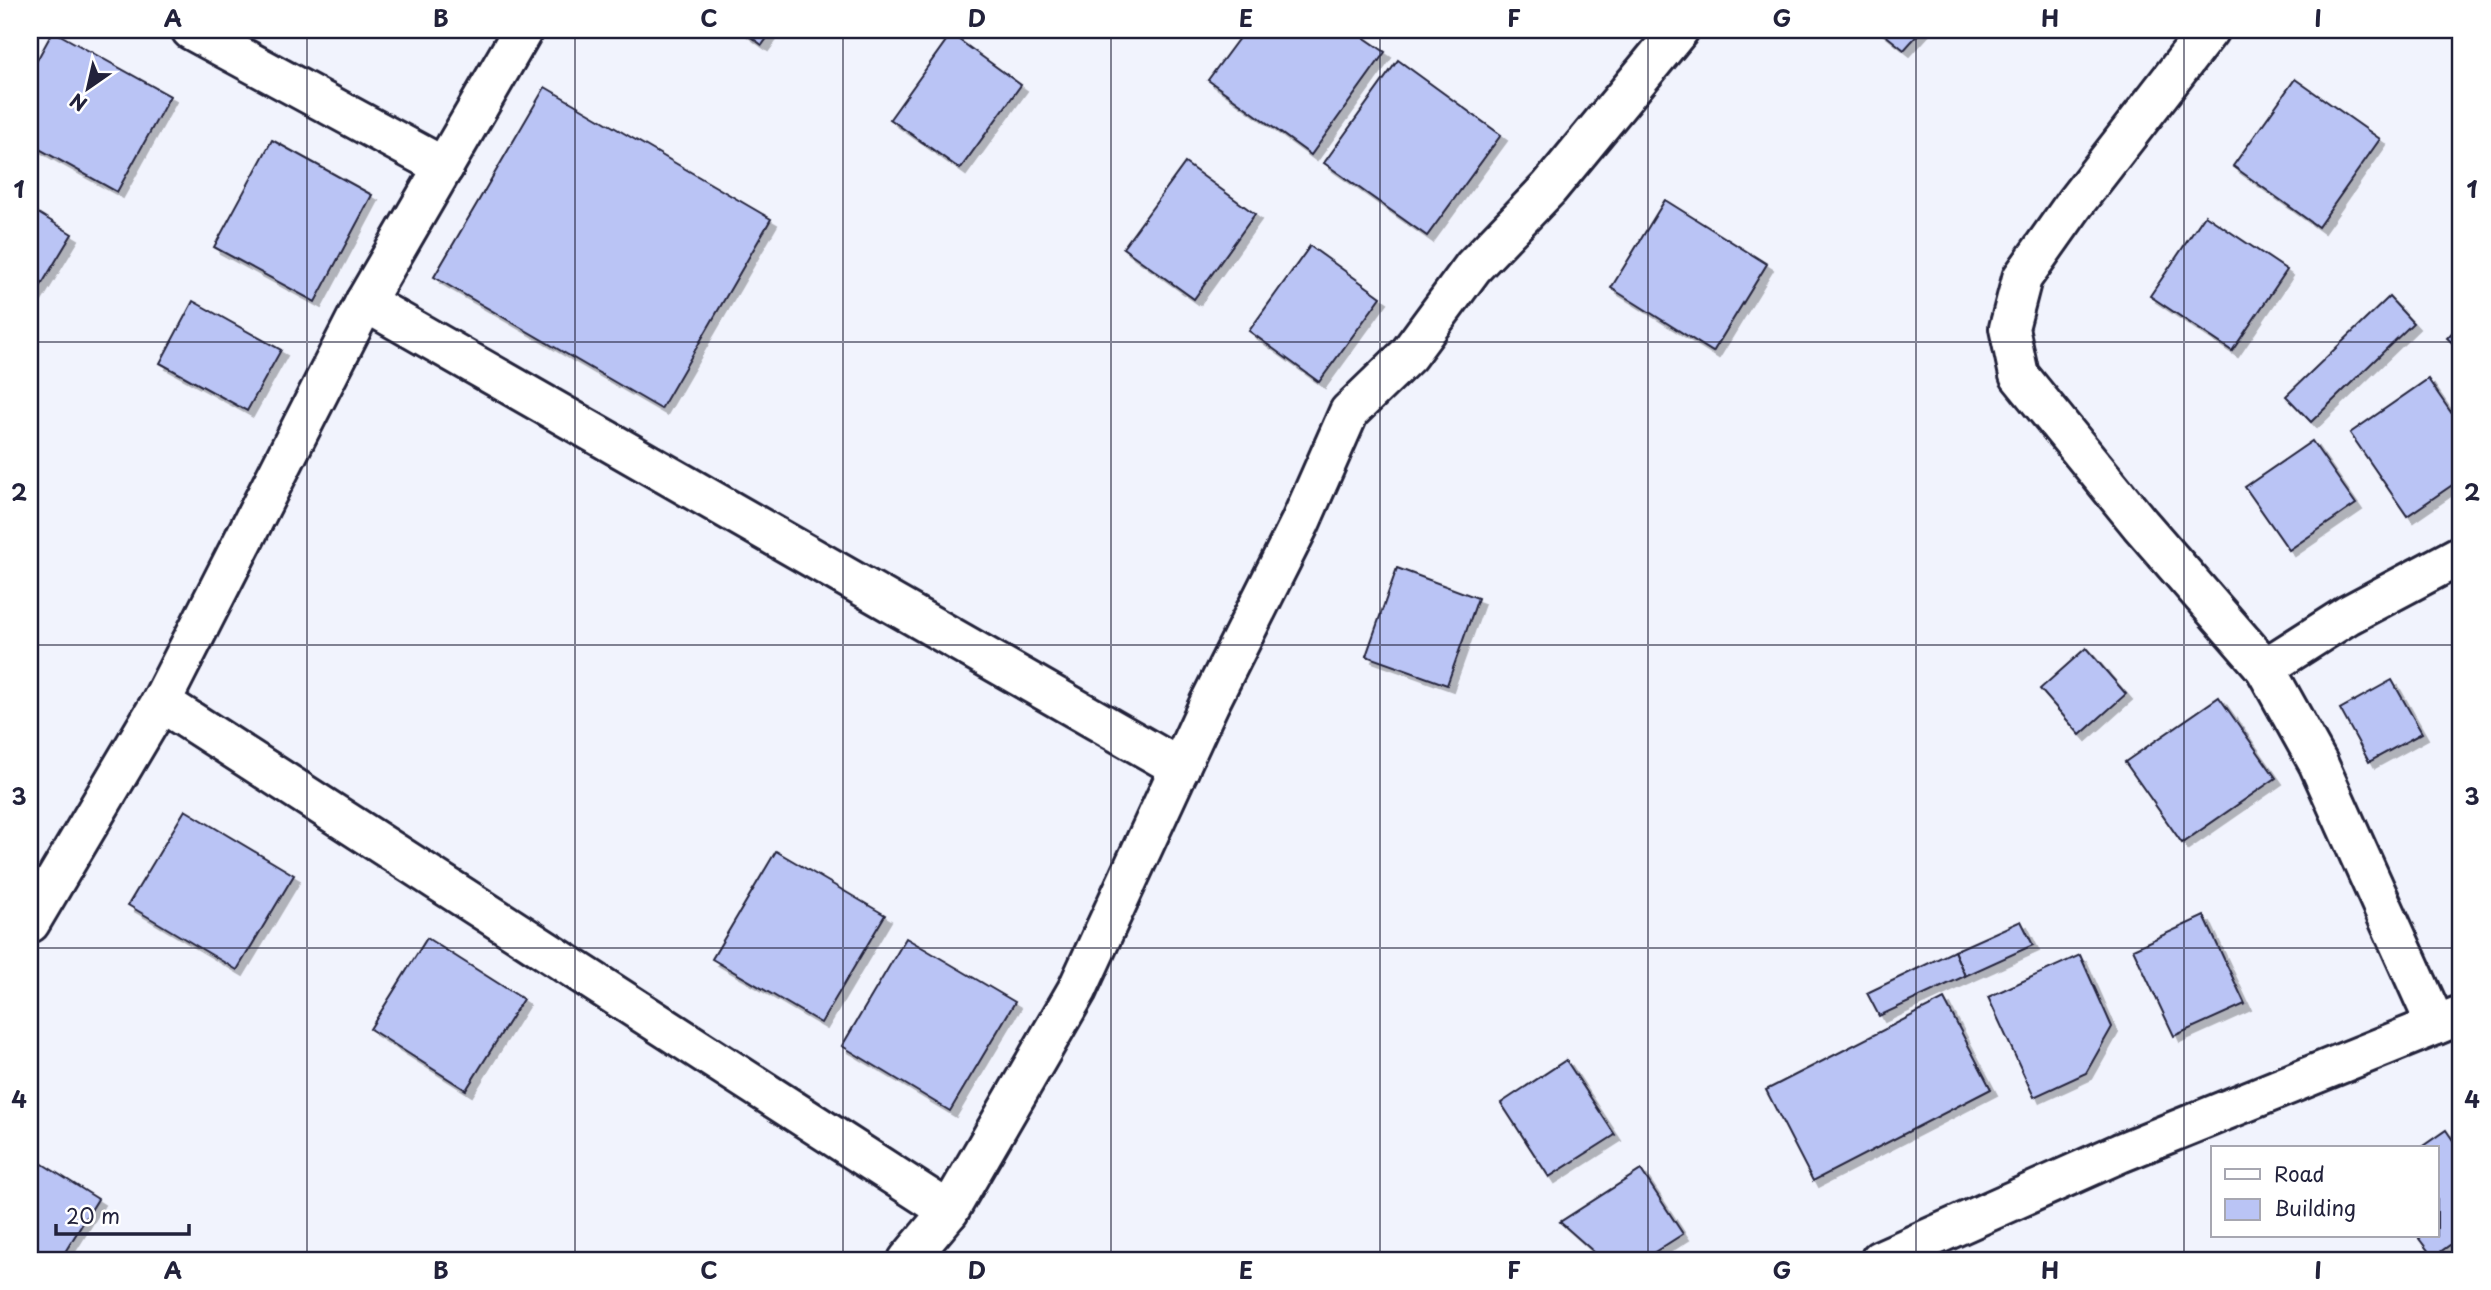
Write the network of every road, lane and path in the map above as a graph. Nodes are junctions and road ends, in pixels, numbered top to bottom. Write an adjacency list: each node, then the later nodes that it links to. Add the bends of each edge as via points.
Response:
1 (191, 30): 5 (street)
2 (523, 30): 5 (street)
3 (1679, 30): 10 (street, via 1549,188 1473,267 1408,355 1349,412)
4 (2209, 30): 8 (street, via 2022,278 2009,328 2019,375)
5 (444, 167): 6 (street)
6 (365, 302): 9 (street); 10 (street)
7 (2461, 555): 8 (street, via 2348,615)
8 (2265, 668): 12 (street)
9 (161, 702): 11 (street); 13 (street)
10 (1180, 768): 13 (street, via 1077,990)
11 (30, 923)
12 (2449, 1020): 15 (street, via 2120,1153)
13 (949, 1211): 14 (street)
14 (908, 1260)
15 (1880, 1260)

